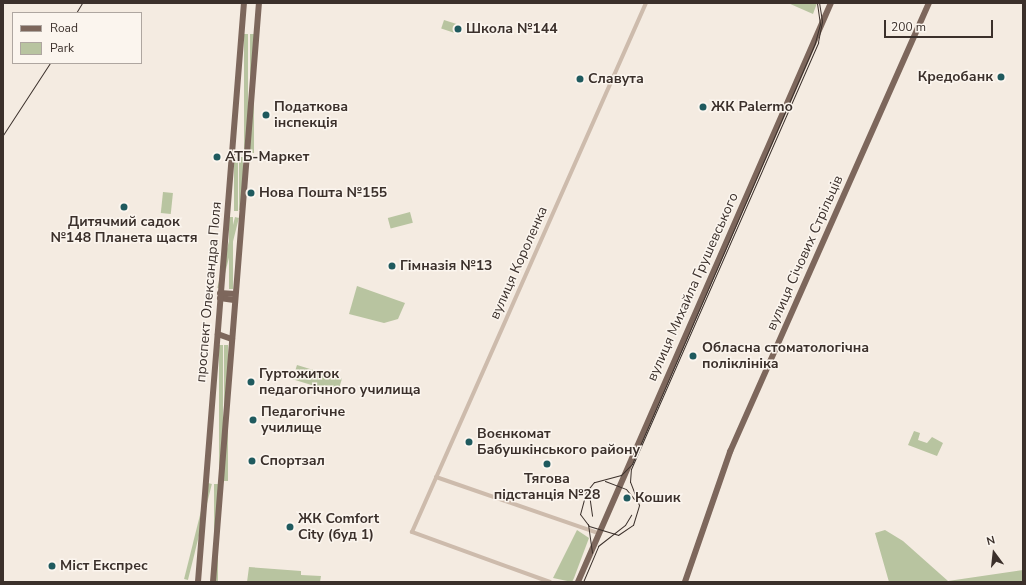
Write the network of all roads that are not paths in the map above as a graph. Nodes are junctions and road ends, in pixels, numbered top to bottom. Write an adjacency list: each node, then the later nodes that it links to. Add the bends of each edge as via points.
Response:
1 (244, 3): 6 (main road, проспект Олександра Поля)
2 (258, 3): 7 (main road, проспект Олександра Поля)
3 (646, 3): 10 (street, вулиця Короленка)
4 (831, 3): 11 (main road, вулиця Михайла Грушевського)
5 (929, 3): 16 (main road, вулиця Січових Стрільців, via 730,452)
6 (220, 295): 7 (main road); 8 (main road, проспект Олександра Поля)
7 (235, 297): 9 (main road, проспект Олександра Поля)
8 (218, 334): 9 (main road); 12 (main road, проспект Олександра Поля)
9 (232, 339): 13 (main road, проспект Олександра Поля)
10 (436, 476): 11 (street); 14 (street, вулиця Короленка, via 412,532)
11 (598, 533): 15 (main road, вулиця Михайла Грушевського)
12 (198, 582)
13 (213, 582)
14 (550, 582)
15 (578, 582)
16 (685, 582)

